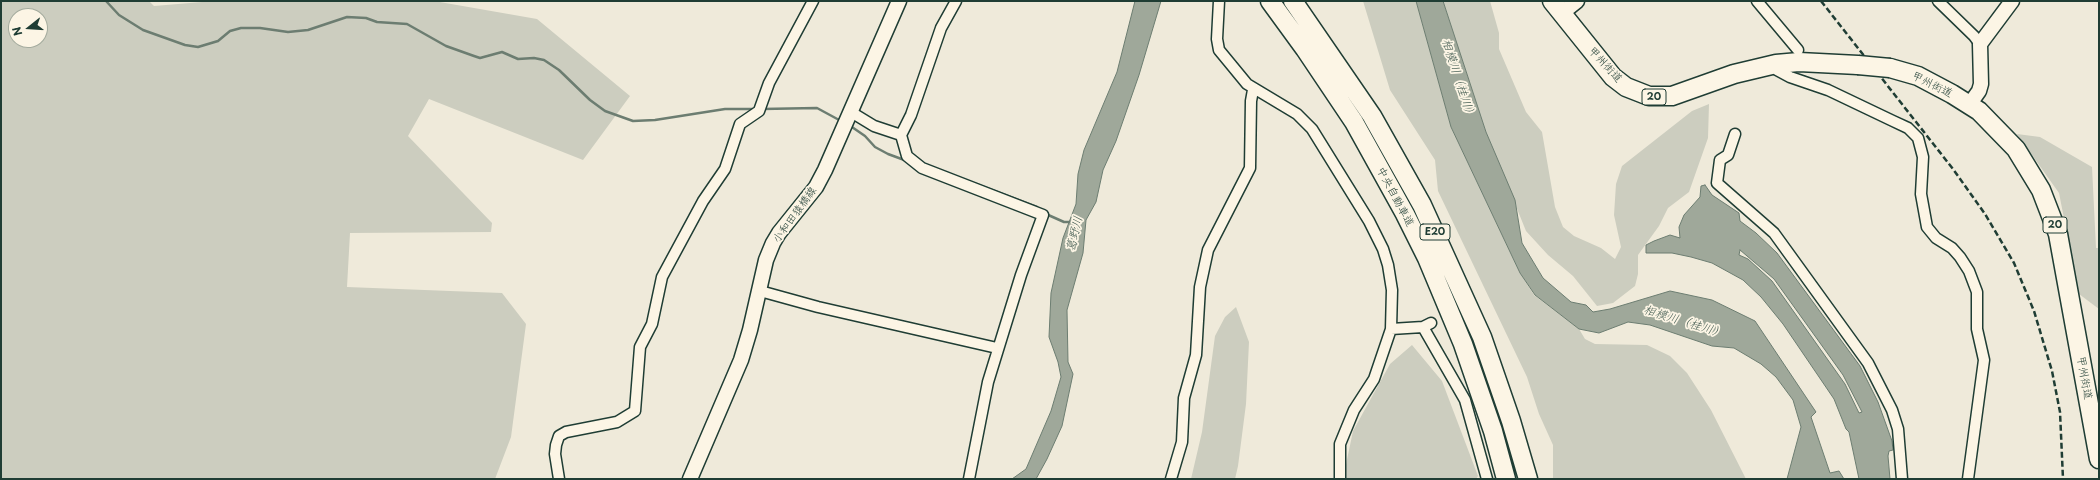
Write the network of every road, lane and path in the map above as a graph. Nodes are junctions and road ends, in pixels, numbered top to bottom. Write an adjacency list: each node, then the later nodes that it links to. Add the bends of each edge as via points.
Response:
1 (813, 1): 24 (street, via 769,83 760,107 740,124 726,169 703,201 662,276 652,324 640,347 635,411 616,422 566,432 559,436 555,454)
2 (899, 1): 17 (main road, 小和田猿橋線)
3 (956, 1): 19 (street, via 942,28)
4 (1220, 1): 15 (street, via 1217,46)
5 (1270, 1): 30 (highway, 中央自動車道 / E20, via 1354,122 1414,233 1462,344 1493,431)
6 (1577, 1): 11 (main road)
7 (1757, 1): 13 (street)
8 (1938, 1): 12 (street)
9 (2012, 1): 12 (main road)
10 (1295, 4): 31 (highway, 中央自動車道 / E20, via 1372,116 1422,205 1482,337)
11 (1557, 7): 14 (highway, 甲州街道 / 20, via 1613,77 1626,87 1649,96 1672,96 1734,74)
12 (1980, 44): 16 (main road, via 1981,84)
13 (1798, 50)
14 (1776, 64): 16 (highway, 甲州街道 / 20, bridge, via 1799,62 1890,68 1918,76); 33 (street, via 1777,70 1790,77 1828,90 1916,134 1923,157 1921,194 1929,231 1952,248 1970,271 1977,292 1977,328 1984,372)
15 (1253, 90): 21 (street, via 1286,107 1312,129 1369,221 1383,249 1388,266 1392,290); 27 (street, via 1250,168 1208,250 1200,287 1196,355 1184,398 1182,442)
16 (1969, 104): 23 (highway, 甲州街道 / 20, via 2016,149 2041,190 2052,215 2058,234)
17 (852, 112): 19 (street, via 874,126); 20 (main road, 小和田猿橋線, via 816,187 773,243 766,260)
18 (1735, 134): 32 (street, via 1728,155 1720,160 1717,182 1774,233 1868,363 1892,410 1898,429)
19 (901, 135): 22 (street, via 907,156 922,168 1043,215)
20 (760, 290): 22 (street, via 818,308); 25 (main road, 小和田猿橋線, via 741,360)
21 (1391, 329): 28 (street, via 1374,379 1354,410 1340,444); 29 (street, via 1427,325 1465,400)
22 (997, 348): 26 (street)
23 (2099, 459)
24 (558, 479)
25 (690, 479)
26 (969, 479)
27 (1171, 479)
28 (1340, 479)
29 (1487, 479)
30 (1506, 479)
31 (1528, 479)
32 (1902, 479)
33 (1968, 479)

